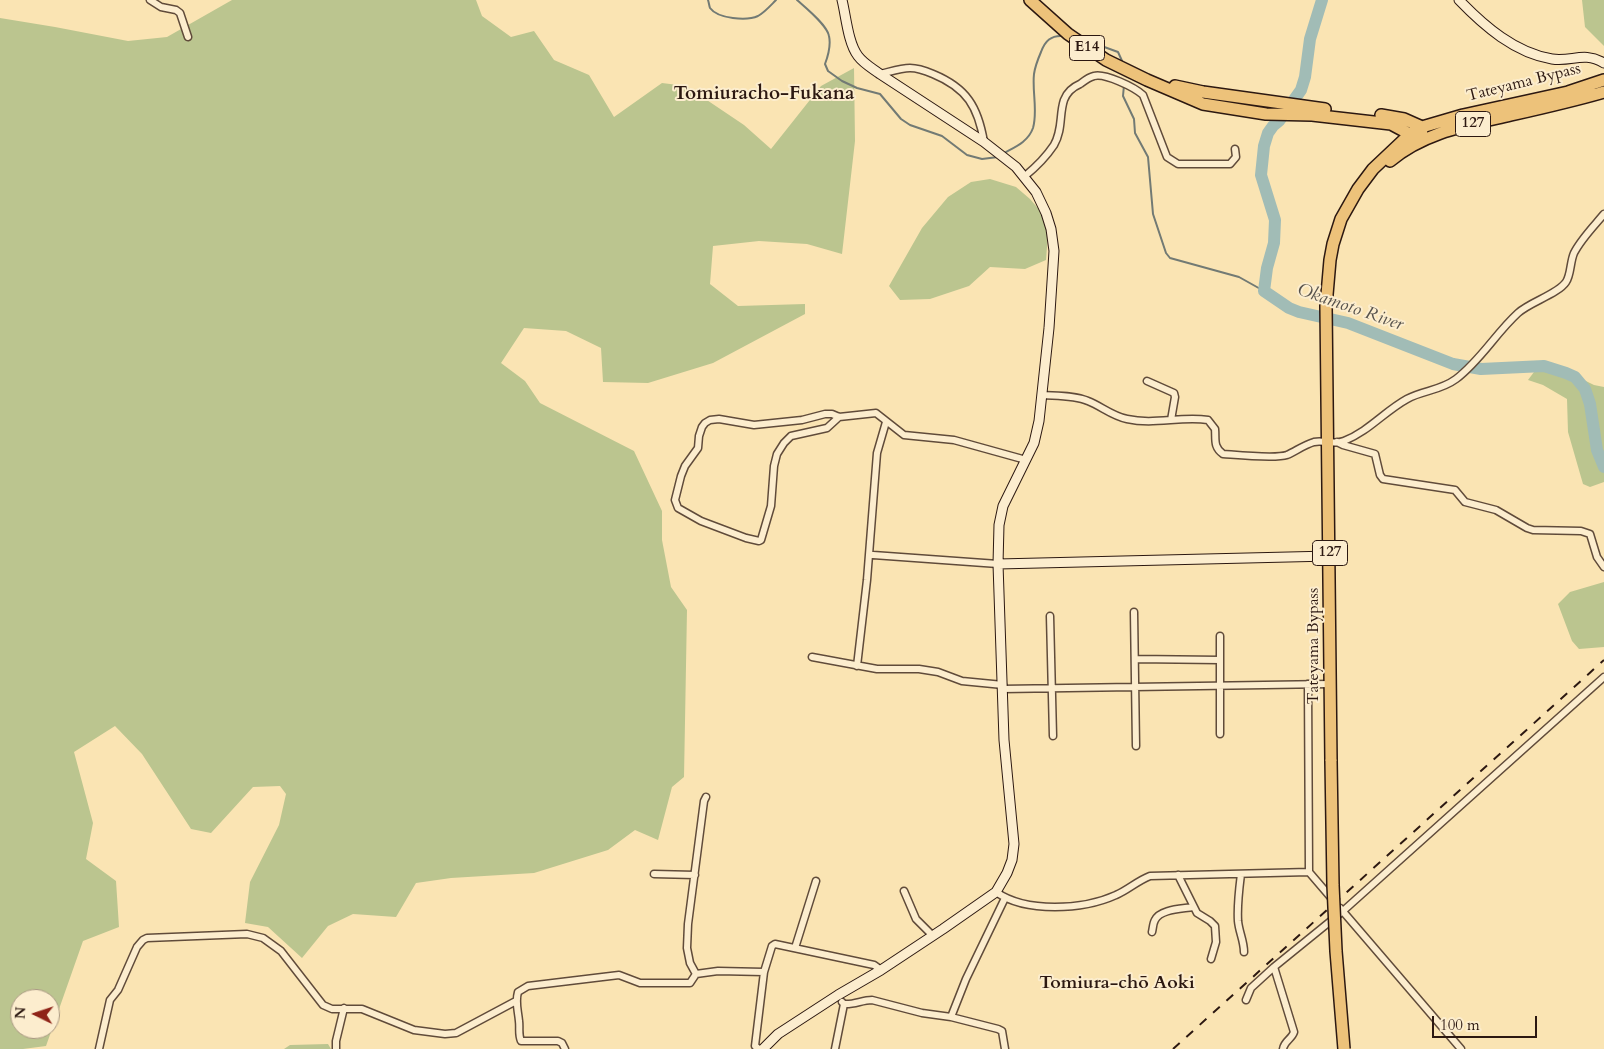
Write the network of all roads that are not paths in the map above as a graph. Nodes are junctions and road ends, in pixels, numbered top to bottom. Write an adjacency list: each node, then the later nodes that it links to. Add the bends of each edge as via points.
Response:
1 (150, 0): 5 (street, via 180,13)
2 (842, 0): 7 (street, via 853,48 865,64)
3 (1459, 0): 6 (street, via 1509,43 1538,56 1553,59 1586,56)
4 (1033, 2): 10 (highway, E14, via 1095,54 1147,80 1267,108)
5 (188, 37)
6 (1604, 63)
7 (880, 74): 14 (street); 14 (street, via 910,68 943,78 964,92 976,109)
8 (1604, 80): 11 (highway, Tateyama Bypass / 127)
9 (1604, 92): 13 (highway, Tateyama Bypass / 127, via 1448,130)
10 (1312, 111): 11 (highway, via 1396,117); 12 (highway, via 1392,124)
11 (1422, 128): 12 (highway, Tateyama Bypass / 127); 13 (highway)
12 (1409, 135): 13 (highway); 17 (highway, Tateyama Bypass / 127, via 1373,169)
13 (1421, 140): 17 (highway, Tateyama Bypass / 127, via 1396,156)
14 (984, 142): 16 (street)
15 (1235, 149): 16 (street, via 1236,157 1230,164 1178,164 1167,157 1143,95 1100,75 1074,87 1066,95 1054,144 1042,161)
16 (1025, 176): 20 (street, via 1046,213 1054,251)
17 (1358, 189): 24 (highway, Tateyama Bypass / 127, via 1341,219 1330,260 1326,345)
18 (1604, 214): 24 (street, via 1577,248 1566,282 1519,312 1457,378 1444,387 1408,398 1375,424 1344,441)
19 (1147, 381): 22 (street, via 1174,393)
20 (1042, 395): 22 (street, via 1087,400 1125,419); 25 (street, via 1034,443)
21 (839, 417): 21 (street, via 827,428 791,436 777,454 771,506 761,540 746,538 701,521 678,508 674,500 681,476 698,448 705,422 719,419 754,425 825,414); 23 (street, via 876,413)
22 (1171, 420): 24 (street, via 1208,420 1215,429 1214,444 1222,454 1276,457 1317,442)
23 (886, 422): 25 (street, via 904,434 954,440); 36 (street, via 877,454)
24 (1333, 442): 27 (highway, Tateyama Bypass / 127); 29 (street, via 1375,454 1383,479 1454,490 1466,502 1496,510 1533,530 1590,534 1597,557)
25 (1026, 460): 28 (street, via 1003,506)
26 (873, 555): 28 (street)
27 (1330, 556): 28 (street); 39 (highway, Tateyama Bypass / 127)
28 (998, 564): 41 (street)
29 (1604, 567)
30 (1134, 612): 34 (street)
31 (1050, 616): 43 (street)
32 (1220, 636): 35 (street)
33 (812, 658): 36 (street)
34 (1135, 658): 35 (street); 42 (street)
35 (1220, 660): 40 (street)
36 (857, 666): 41 (street, via 919,669 962,681)
37 (1604, 676): 58 (street)
38 (1308, 684): 39 (street); 40 (street); 48 (street)
39 (1330, 684): 82 (highway, Tateyama Bypass / 127, bridge, via 1333,876)
40 (1220, 686): 42 (street); 44 (street)
41 (1002, 687): 43 (street); 55 (street, via 1014,844 1012,860)
42 (1136, 687): 43 (street); 46 (street)
43 (1052, 688): 45 (street)
44 (1220, 734)
45 (1053, 736)
46 (1136, 746)
47 (706, 797): 51 (street)
48 (1309, 872): 50 (street); 58 (street)
49 (654, 874): 51 (street)
50 (1241, 874): 52 (street); 62 (street, via 1238,924)
51 (695, 875): 67 (street, via 687,948)
52 (1178, 875): 56 (street, via 1150,876 1107,899 1079,905 1053,907 1022,904); 57 (street)
53 (816, 881): 61 (street)
54 (904, 891): 60 (street, via 916,918)
55 (996, 892): 56 (street); 60 (street)
56 (1005, 898): 73 (street)
57 (1193, 907): 59 (street, via 1159,915 1155,918); 63 (street, via 1215,926 1216,942)
58 (1342, 911): 64 (street); 83 (street)
59 (1152, 932)
60 (932, 936): 65 (street)
61 (795, 948): 65 (street, via 874,965); 66 (street, via 772,946)
62 (1244, 952)
63 (1211, 959)
64 (1274, 967): 69 (street, via 1251,988); 81 (street, via 1294,1032)
65 (881, 970): 68 (street)
66 (764, 972): 67 (street, via 718,970); 77 (street, via 756,1035)
67 (696, 974): 70 (street, via 690,983 640,983 619,975 528,986 518,992)
68 (838, 994): 71 (street); 78 (street, via 778,1034)
69 (1246, 1000)
70 (516, 1001): 72 (street, via 456,1033 445,1034 414,1030 362,1008); 76 (street, via 521,1041 558,1041)
71 (844, 1004): 73 (street, via 872,1000); 79 (street)
72 (344, 1008): 74 (street, via 323,1005 281,951 263,938 247,934 147,938 138,948 110,1000); 75 (street)
73 (951, 1017): 80 (street, via 1002,1031)
74 (99, 1049)
75 (336, 1049)
76 (565, 1049)
77 (758, 1049)
78 (763, 1049)
79 (835, 1049)
80 (1005, 1049)
81 (1283, 1049)
82 (1344, 1049)
83 (1461, 1049)

